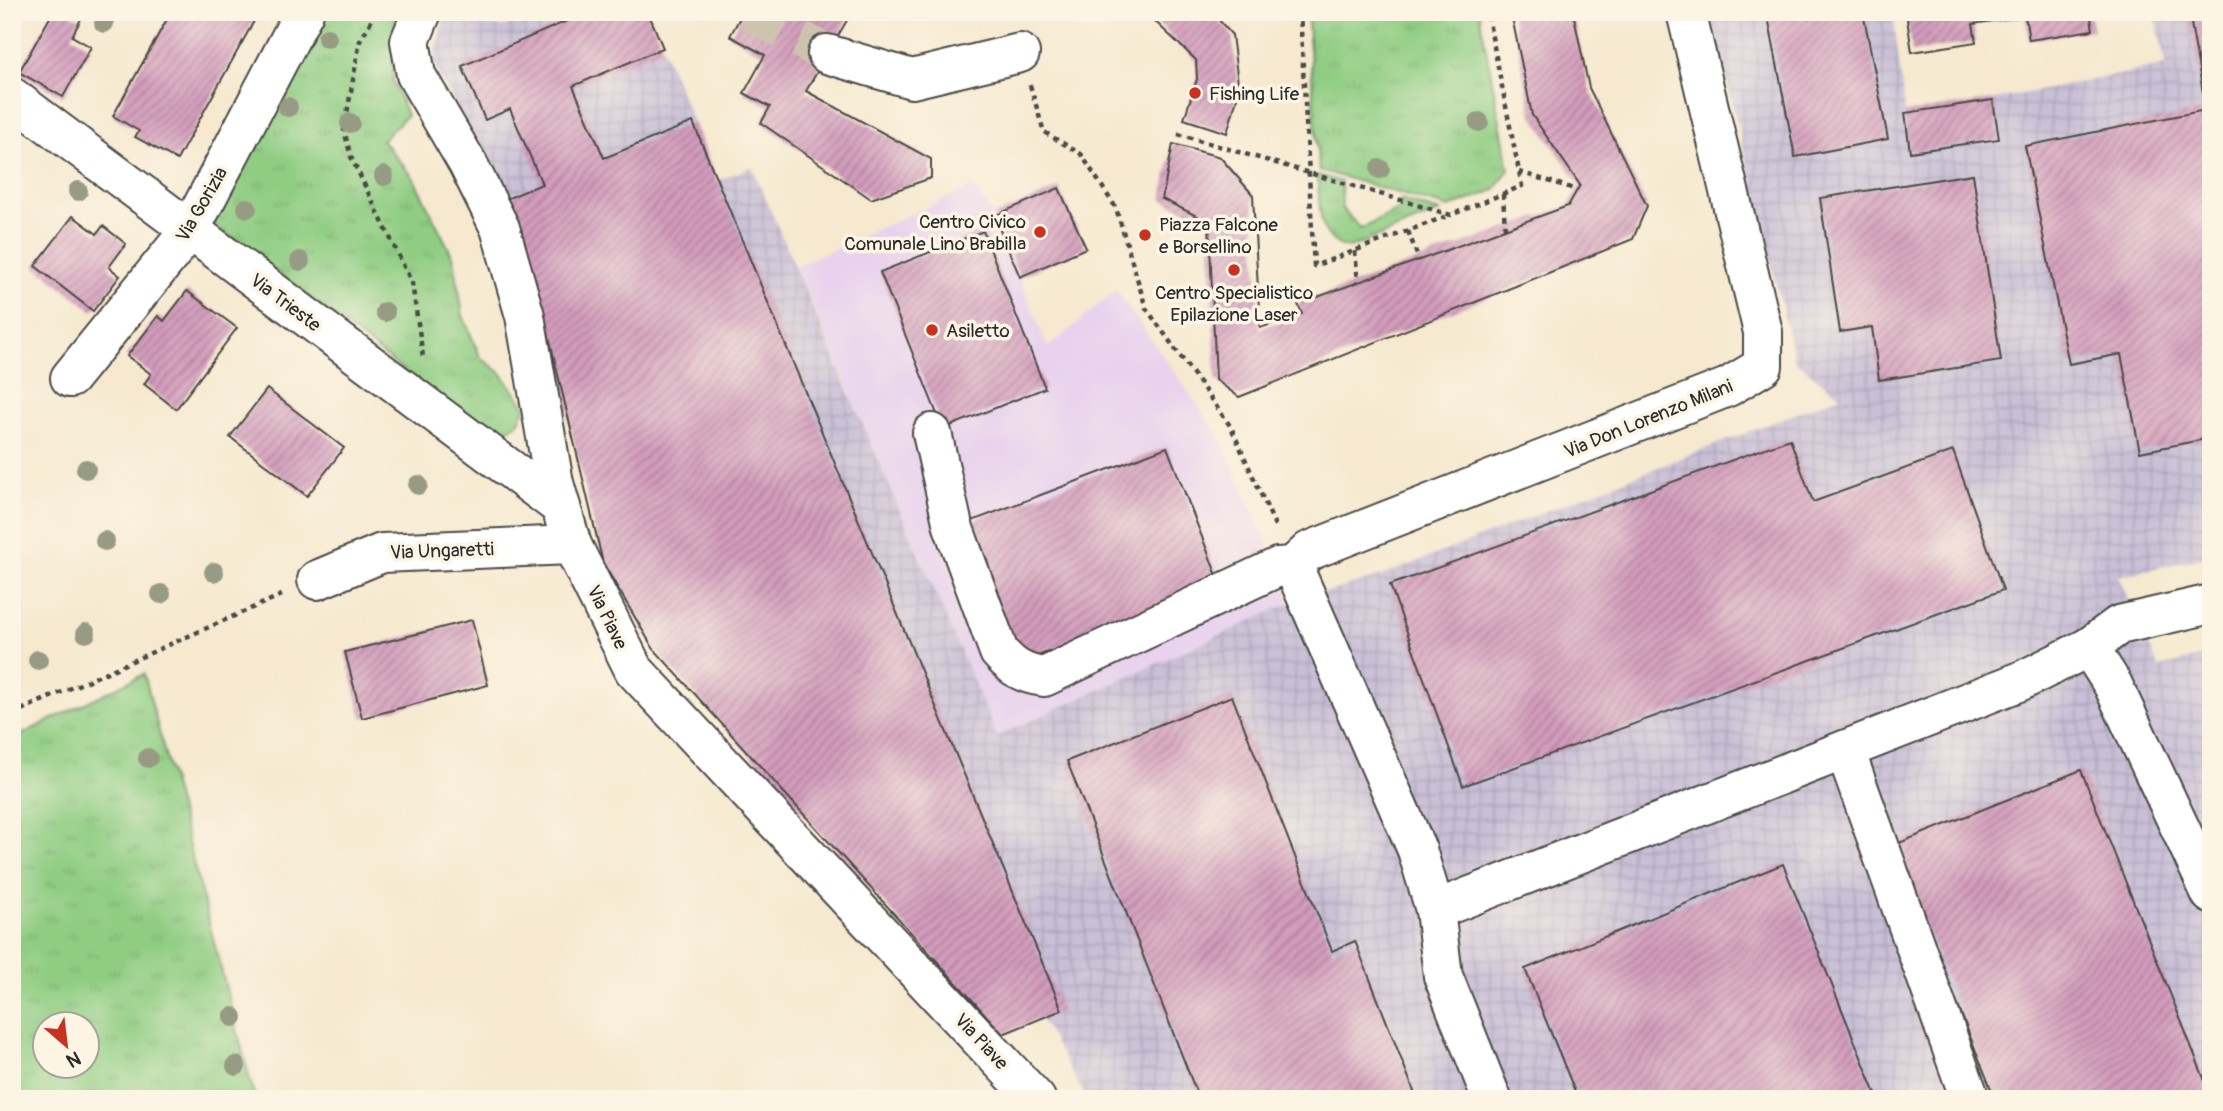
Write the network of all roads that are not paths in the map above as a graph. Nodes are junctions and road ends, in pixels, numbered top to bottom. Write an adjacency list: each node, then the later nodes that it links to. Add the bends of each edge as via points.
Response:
1 (304, 12): 7 (street, Via Gorizia)
2 (422, 12): 10 (street, Via Piave, via 410,41 416,75 500,229 525,316)
3 (1686, 12): 12 (street, Via Don Lorenzo Milani, via 1763,332 1763,366 1728,387)
4 (1020, 53): 5 (street, via 912,79)
5 (827, 54)
6 (12, 97): 7 (street, Via Trieste)
7 (190, 230): 8 (street, Via Gorizia); 10 (street, Via Trieste)
8 (70, 378)
9 (932, 433): 12 (street, via 953,526 999,652 1024,674 1044,677)
10 (561, 507): 11 (street, Via Piave)
11 (572, 545): 13 (street, Via Ungaretti, via 382,553); 19 (street, Via Piave, via 634,670)
12 (1301, 558): 18 (street, via 1417,850)
13 (317, 580)
14 (2211, 604): 15 (street, via 2119,625)
15 (2089, 647): 16 (street, via 2021,681); 17 (street, via 2113,685)
16 (1845, 750): 18 (street); 21 (street)
17 (2211, 894)
18 (1435, 910): 20 (street, via 1443,976)
19 (1036, 1099)
20 (1492, 1099)
21 (1970, 1099)

